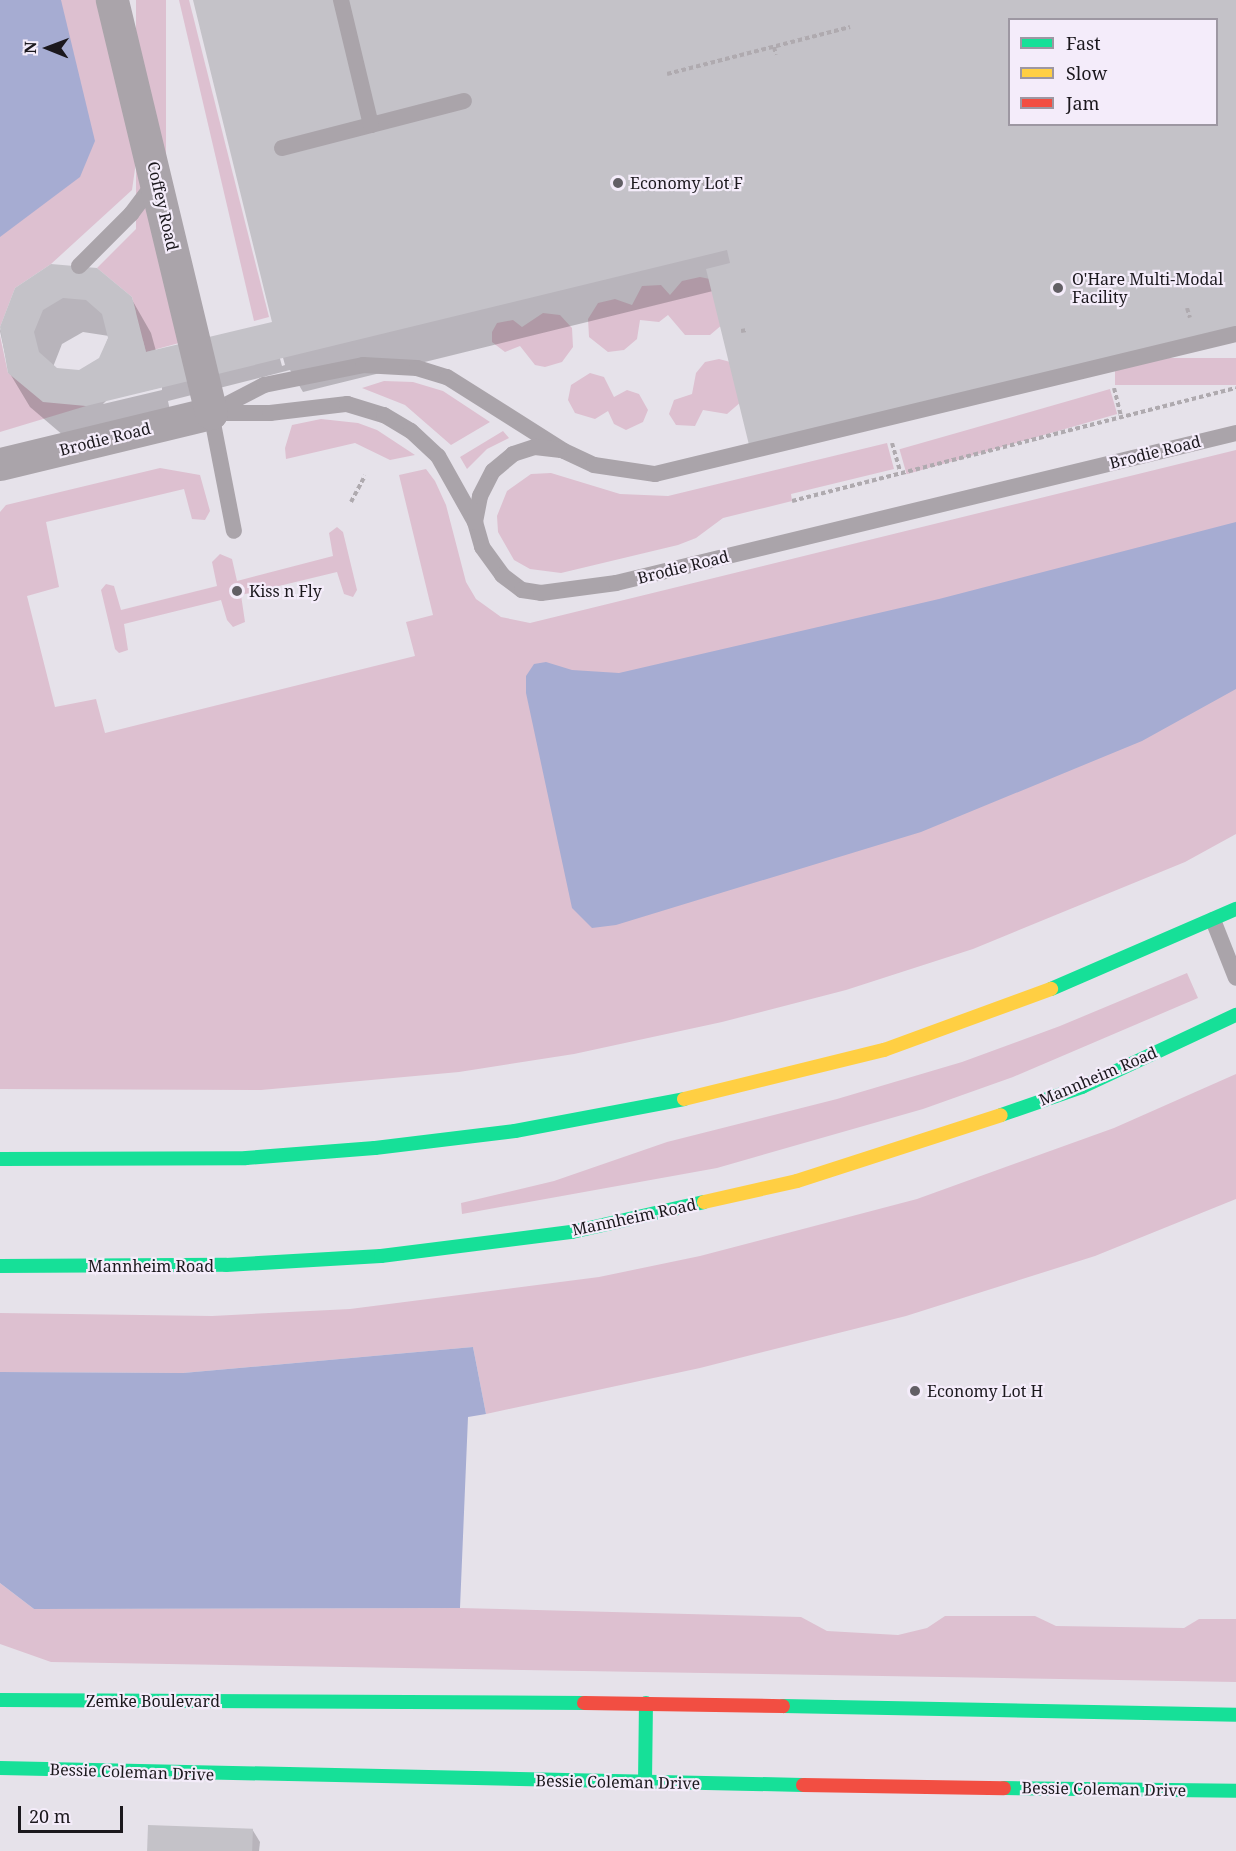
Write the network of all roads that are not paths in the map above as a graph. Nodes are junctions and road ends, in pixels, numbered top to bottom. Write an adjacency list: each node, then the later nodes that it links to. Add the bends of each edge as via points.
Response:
1 (112, 0): 6 (street, Coffey Road)
2 (341, 0): 4 (lane)
3 (464, 101): 4 (lane)
4 (371, 125): 5 (lane)
5 (282, 148)
6 (157, 178): 7 (lane, via 131,214); 9 (street, Coffey Road)
7 (79, 266)
8 (1236, 334): 11 (lane, Brodie Road, via 687,469 636,474 594,465)
9 (211, 413): 11 (lane, Brodie Road, via 264,385 363,365 417,368 447,377); 12 (street, Brodie Road); 13 (lane, Brodie Road, via 270,413 347,404 384,415 411,431 438,456); 14 (lane)
10 (1236, 433): 13 (lane, Brodie Road, via 577,591 522,590 501,575 482,548)
11 (564, 451): 13 (lane, via 535,447 513,454 493,471 480,496)
12 (0, 464)
13 (475, 522)
14 (234, 531)
15 (1236, 909): 16 (street)
16 (1213, 920): 17 (lane); 19 (street, via 1044,992 884,1050 652,1107 514,1131 375,1148 246,1158)
17 (1236, 978)
18 (1236, 1015): 20 (street, Mannheim Road, via 1082,1087 954,1132 797,1181 572,1232 369,1257 225,1265)
19 (0, 1159)
20 (0, 1266)
21 (0, 1700): 22 (street, Zemke Boulevard)
22 (646, 1703): 23 (street); 25 (street)
23 (1236, 1715)
24 (0, 1767): 25 (street, Bessie Coleman Drive)
25 (645, 1783): 26 (street, Bessie Coleman Drive)
26 (1236, 1791)

